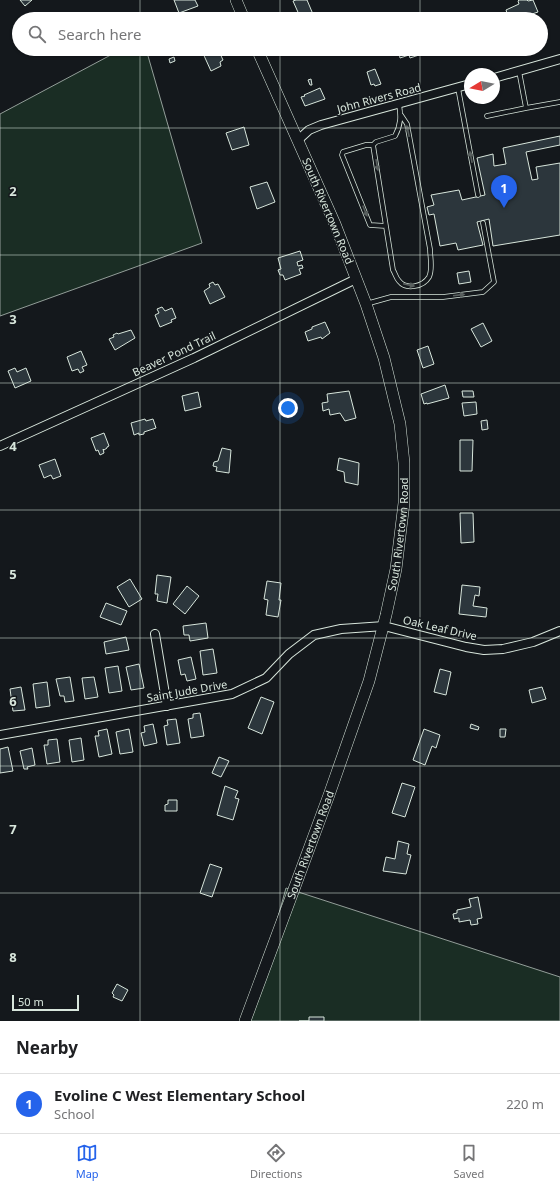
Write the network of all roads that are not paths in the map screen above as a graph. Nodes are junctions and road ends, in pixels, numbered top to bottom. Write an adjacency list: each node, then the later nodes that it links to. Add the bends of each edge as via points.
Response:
1 (236, 0): 2 (main road)
2 (241, 12)
3 (261, 56): 14 (main road, South Rivertown Road)
4 (560, 59): 5 (street)
5 (519, 71): 6 (street); 11 (lane)
6 (500, 76)
7 (464, 86): 8 (street, John Rivers Road)
8 (458, 88): 10 (street, John Rivers Road); 16 (lane, one-way to 8)
9 (560, 102): 11 (lane)
10 (399, 104): 12 (lane); 14 (street, John Rivers Road, via 321,125 309,130)
11 (526, 108): 13 (lane)
12 (401, 115): 15 (lane, via 396,136); 18 (lane, one-way to 12, via 393,270 399,281 407,286 422,283 429,277 431,269 430,248 407,124)
13 (487, 116)
14 (298, 140): 19 (main road, South Rivertown Road)
15 (373, 145): 18 (lane, one-way to 18); 18 (lane, one-way to 18, via 343,152 342,155 370,225)
16 (478, 195)
17 (483, 223): 20 (lane, one-way to 17, via 391,297 443,297 483,292 494,282)
18 (386, 226)
19 (356, 279): 20 (main road, South Rivertown Road); 21 (street, Beaver Pond Trail, via 194,358)
20 (366, 304): 22 (main road, South Rivertown Road, via 384,358 400,424 404,463 404,503 396,569)
21 (0, 446)
22 (384, 626): 23 (street, Oak Leaf Drive, via 484,650 503,649 533,642); 25 (street, Saint Jude Drive, via 314,635 289,654 266,678 232,694); 27 (main road, South Rivertown Road, via 369,680 329,795)
23 (560, 631)
24 (155, 634): 25 (street)
25 (167, 706): 26 (street, Saint Jude Drive)
26 (0, 735)
27 (245, 1021)

